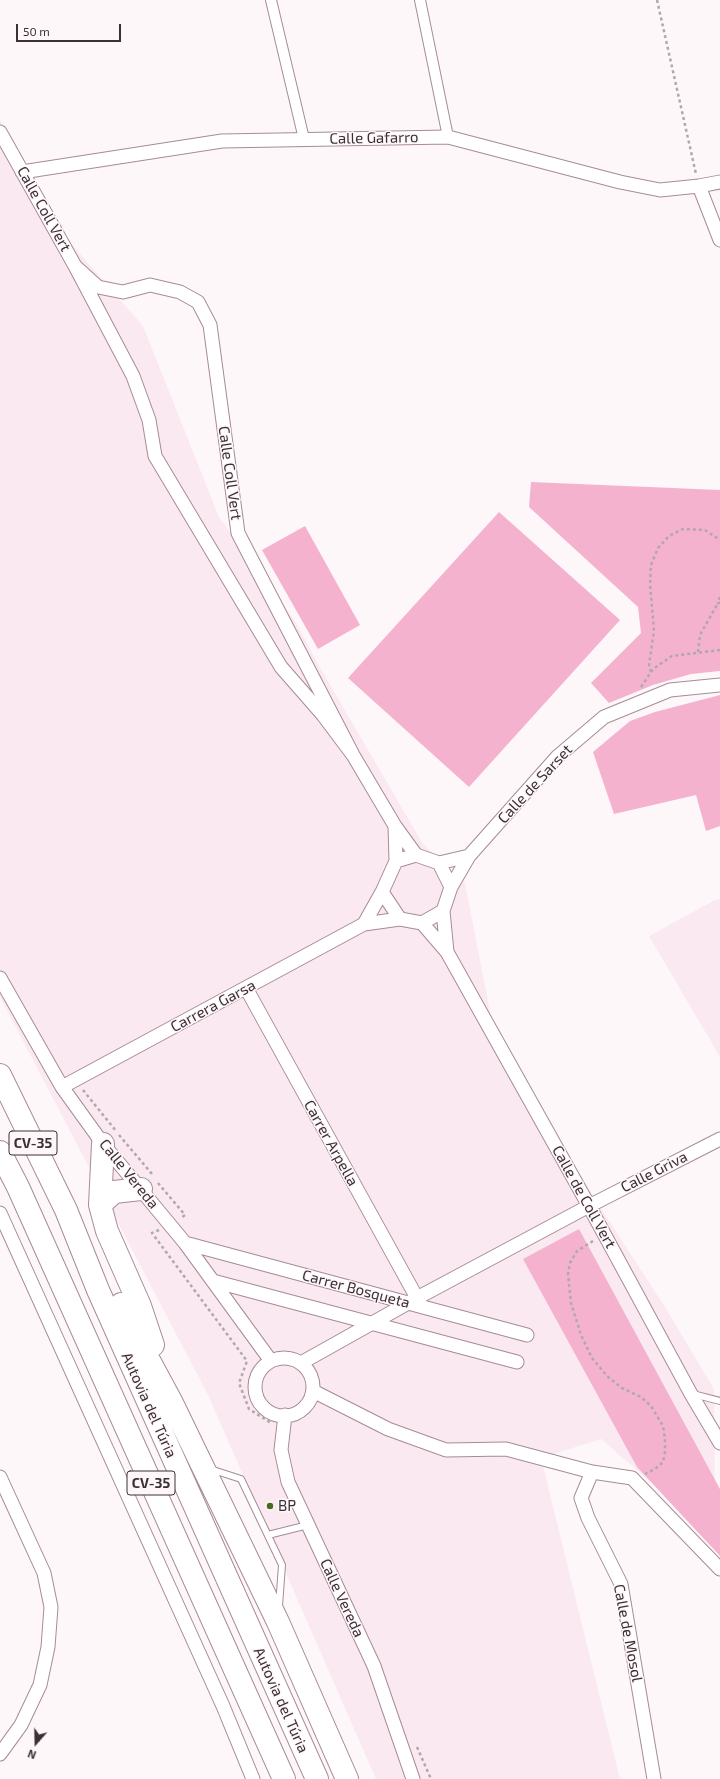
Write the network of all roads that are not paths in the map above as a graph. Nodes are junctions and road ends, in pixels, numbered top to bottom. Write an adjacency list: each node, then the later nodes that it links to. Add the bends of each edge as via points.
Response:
1 (271, 0): 5 (street)
2 (420, 0): 4 (street)
3 (0, 132): 6 (street, Calle Coll Vert)
4 (448, 137): 5 (street, Calle Gafarro); 8 (street, Calle Gafarro, via 660,190)
5 (304, 139): 6 (street, Calle Gafarro, via 222,141)
6 (22, 172): 10 (street, Calle Coll Vert)
7 (720, 182): 8 (street, Calle Gafarro)
8 (699, 186): 9 (street)
9 (720, 240)
10 (75, 266): 12 (street, Calle Coll Vert, via 134,376 149,420 155,456 281,667 323,715); 12 (street, Calle Coll Vert, via 98,287 122,292 150,285 180,292 198,302 210,325 238,533)
11 (720, 684): 15 (street, Calle de Sarset, via 670,690 604,717 557,757)
12 (353, 755): 13 (street, Calle Coll Vert)
13 (395, 826): 14 (street, Calle Coll Vert); 16 (street, Calle Coll Vert)
14 (416, 855): 16 (street); 17 (street)
15 (469, 856): 17 (street); 18 (street, Calle de Sarset)
16 (396, 861): 19 (street)
17 (439, 863): 18 (street)
18 (451, 886): 20 (street)
19 (382, 892): 21 (street); 23 (street)
20 (443, 911): 22 (street); 24 (street, Calle de Coll Vert)
21 (400, 919): 22 (street); 23 (street, Carrera Garsa)
22 (422, 923): 24 (street, Calle de Coll Vert)
23 (364, 924): 26 (street, Carrera Garsa)
24 (446, 952): 34 (street, Calle de Coll Vert)
25 (0, 978): 28 (street, Calle Vereda)
26 (246, 988): 28 (street, Carrera Garsa); 39 (street, Carrer Arpella)
27 (0, 1075): 35 (highway, Autovia del Túria / CV-35)
28 (62, 1087): 30 (street, Calle Vereda)
29 (720, 1139): 34 (street, Calle Griva)
30 (103, 1144): 32 (street, Calle Vereda); 33 (highway)
31 (0, 1152): 60 (highway, Autovia del Túria / CV-35)
32 (141, 1189): 33 (highway, via 114,1192); 37 (street, Calle Vereda)
33 (100, 1206): 48 (highway, via 107,1231 140,1306)
34 (589, 1206): 39 (street, Calle Griva); 46 (street, Calle de Coll Vert)
35 (66, 1210): 48 (highway, via 101,1259 131,1327); 61 (highway, Autovia del Túria / CV-35, via 98,1290)
36 (0, 1213): 59 (street, via 223,1706)
37 (185, 1243): 38 (street, Calle Vereda); 39 (street, Carrer Bosqueta)
38 (213, 1281): 40 (street, Carrer Bosqueta); 42 (street, Calle Vereda)
39 (412, 1300): 40 (street, Calle Griva); 41 (street, Carrer Bosqueta)
40 (372, 1323): 43 (street, Carrer Bosqueta); 44 (street, Calle Griva)
41 (527, 1336)
42 (271, 1361): 44 (street, via 286,1358); 49 (street, via 258,1375 256,1394 267,1409)
43 (517, 1362)
44 (301, 1363): 45 (street, via 311,1376)
45 (313, 1391): 49 (street, via 310,1401 303,1408 295,1414); 52 (street, via 388,1429 446,1450 506,1449)
46 (691, 1394): 47 (lane); 50 (street, Calle de Coll Vert)
47 (720, 1401)
48 (172, 1404): 51 (highway)
49 (285, 1416): 54 (street, Calle Vereda, via 280,1450 288,1482)
50 (720, 1443)
51 (201, 1466): 55 (lane, via 241,1479); 57 (highway)
52 (592, 1472): 56 (street, via 634,1480); 64 (street, Calle de Mosol, via 581,1498 588,1518 621,1584)
53 (0, 1477): 58 (street, via 44,1572 51,1607 48,1647 40,1685 21,1725)
54 (308, 1525): 55 (lane); 63 (street, Calle Vereda, via 374,1666)
55 (268, 1535): 57 (lane, via 282,1565)
56 (720, 1569)
57 (278, 1622): 62 (highway)
58 (0, 1754)
59 (253, 1779)
60 (284, 1779)
61 (317, 1779)
62 (347, 1779)
63 (413, 1779)
64 (654, 1779)

